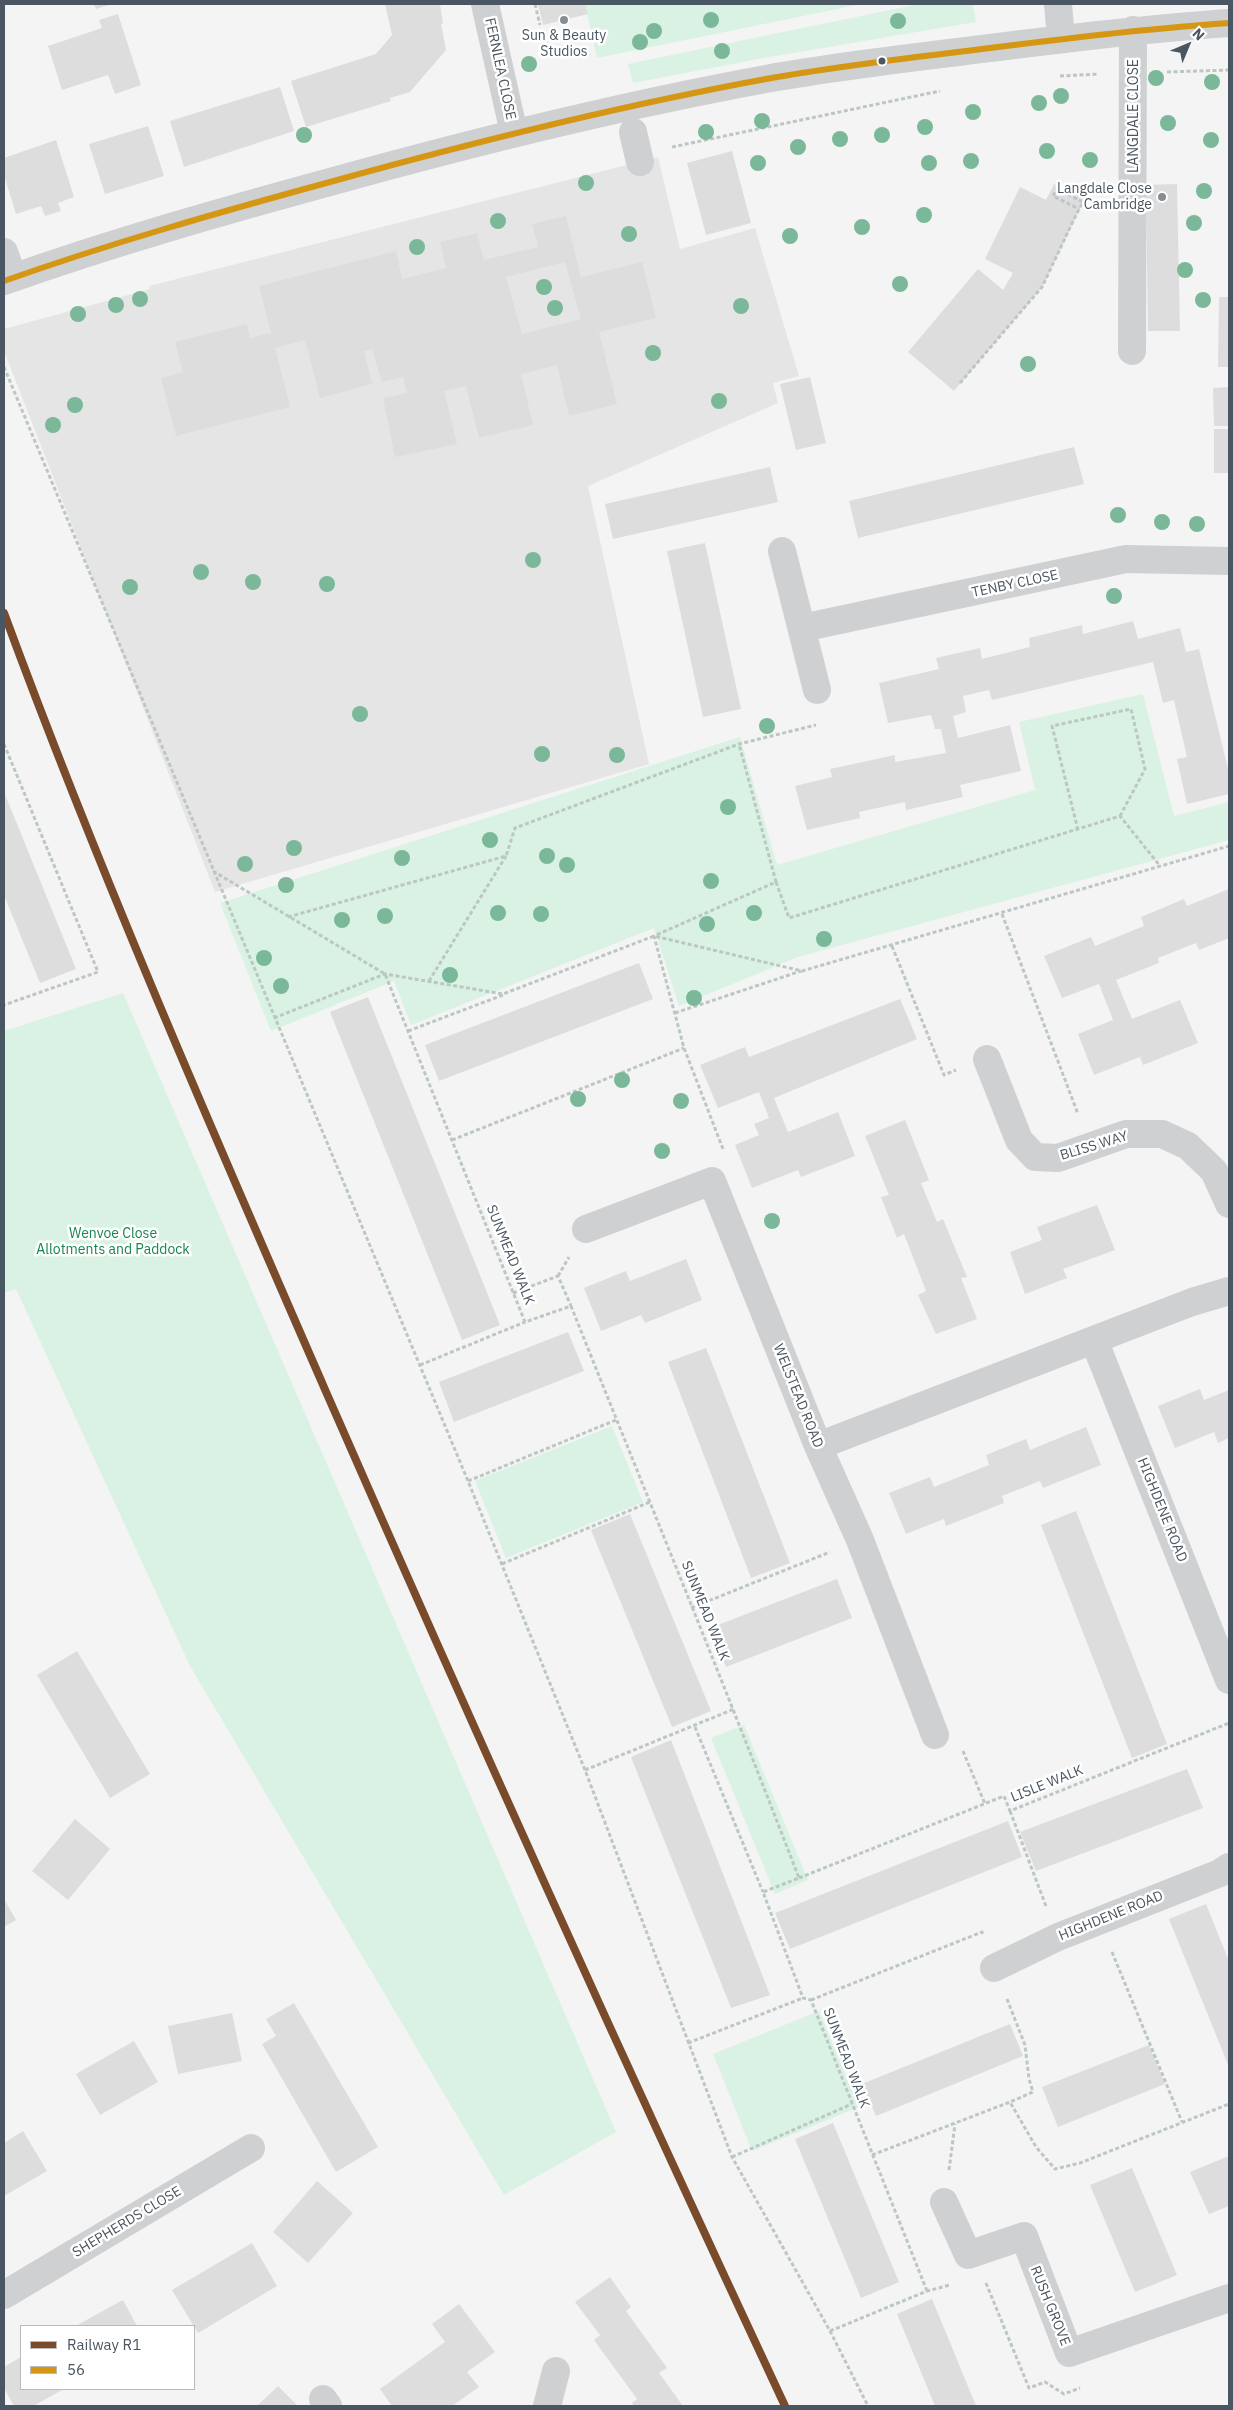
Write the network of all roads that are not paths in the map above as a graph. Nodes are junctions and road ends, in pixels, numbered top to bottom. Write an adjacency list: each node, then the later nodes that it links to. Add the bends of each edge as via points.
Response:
1 (486, 4): 7 (street, FERNLEA CLOSE)
2 (1058, 4): 5 (street)
3 (1229, 23): 4 (street)
4 (1133, 30): 5 (street); 11 (street, LANGDALE CLOSE)
5 (1061, 39): 7 (street, via 767,79)
6 (633, 132): 8 (street)
7 (514, 133): 10 (street, via 277,196)
8 (640, 162)
9 (4, 252): 10 (street)
10 (8, 279)
11 (1132, 351)
12 (782, 551): 14 (street)
13 (1229, 561): 14 (street, TENBY CLOSE, via 1126,559)
14 (802, 628): 15 (street)
15 (817, 690)
16 (987, 1059): 17 (street, BLISS WAY, via 1019,1140 1035,1157 1058,1158 1126,1134 1162,1134 1188,1146 1214,1171)
17 (1229, 1204)
18 (586, 1229): 21 (street, WELSTEAD ROAD, via 712,1181)
19 (1229, 1291): 20 (street)
20 (1094, 1340): 21 (street); 22 (street, HIGHDENE ROAD)
21 (818, 1446): 23 (street, WELSTEAD ROAD, via 860,1540)
22 (1229, 1680)
23 (935, 1735)
24 (1229, 1867): 25 (street, HIGHDENE ROAD, via 1058,1936)
25 (994, 1968)
26 (251, 2148): 28 (street, SHEPHERDS CLOSE)
27 (944, 2202): 29 (street, RUSH GROVE, via 968,2255 1024,2236 1069,2354)
28 (4, 2296)
29 (1229, 2298)
30 (556, 2371): 31 (street)
31 (547, 2406)

